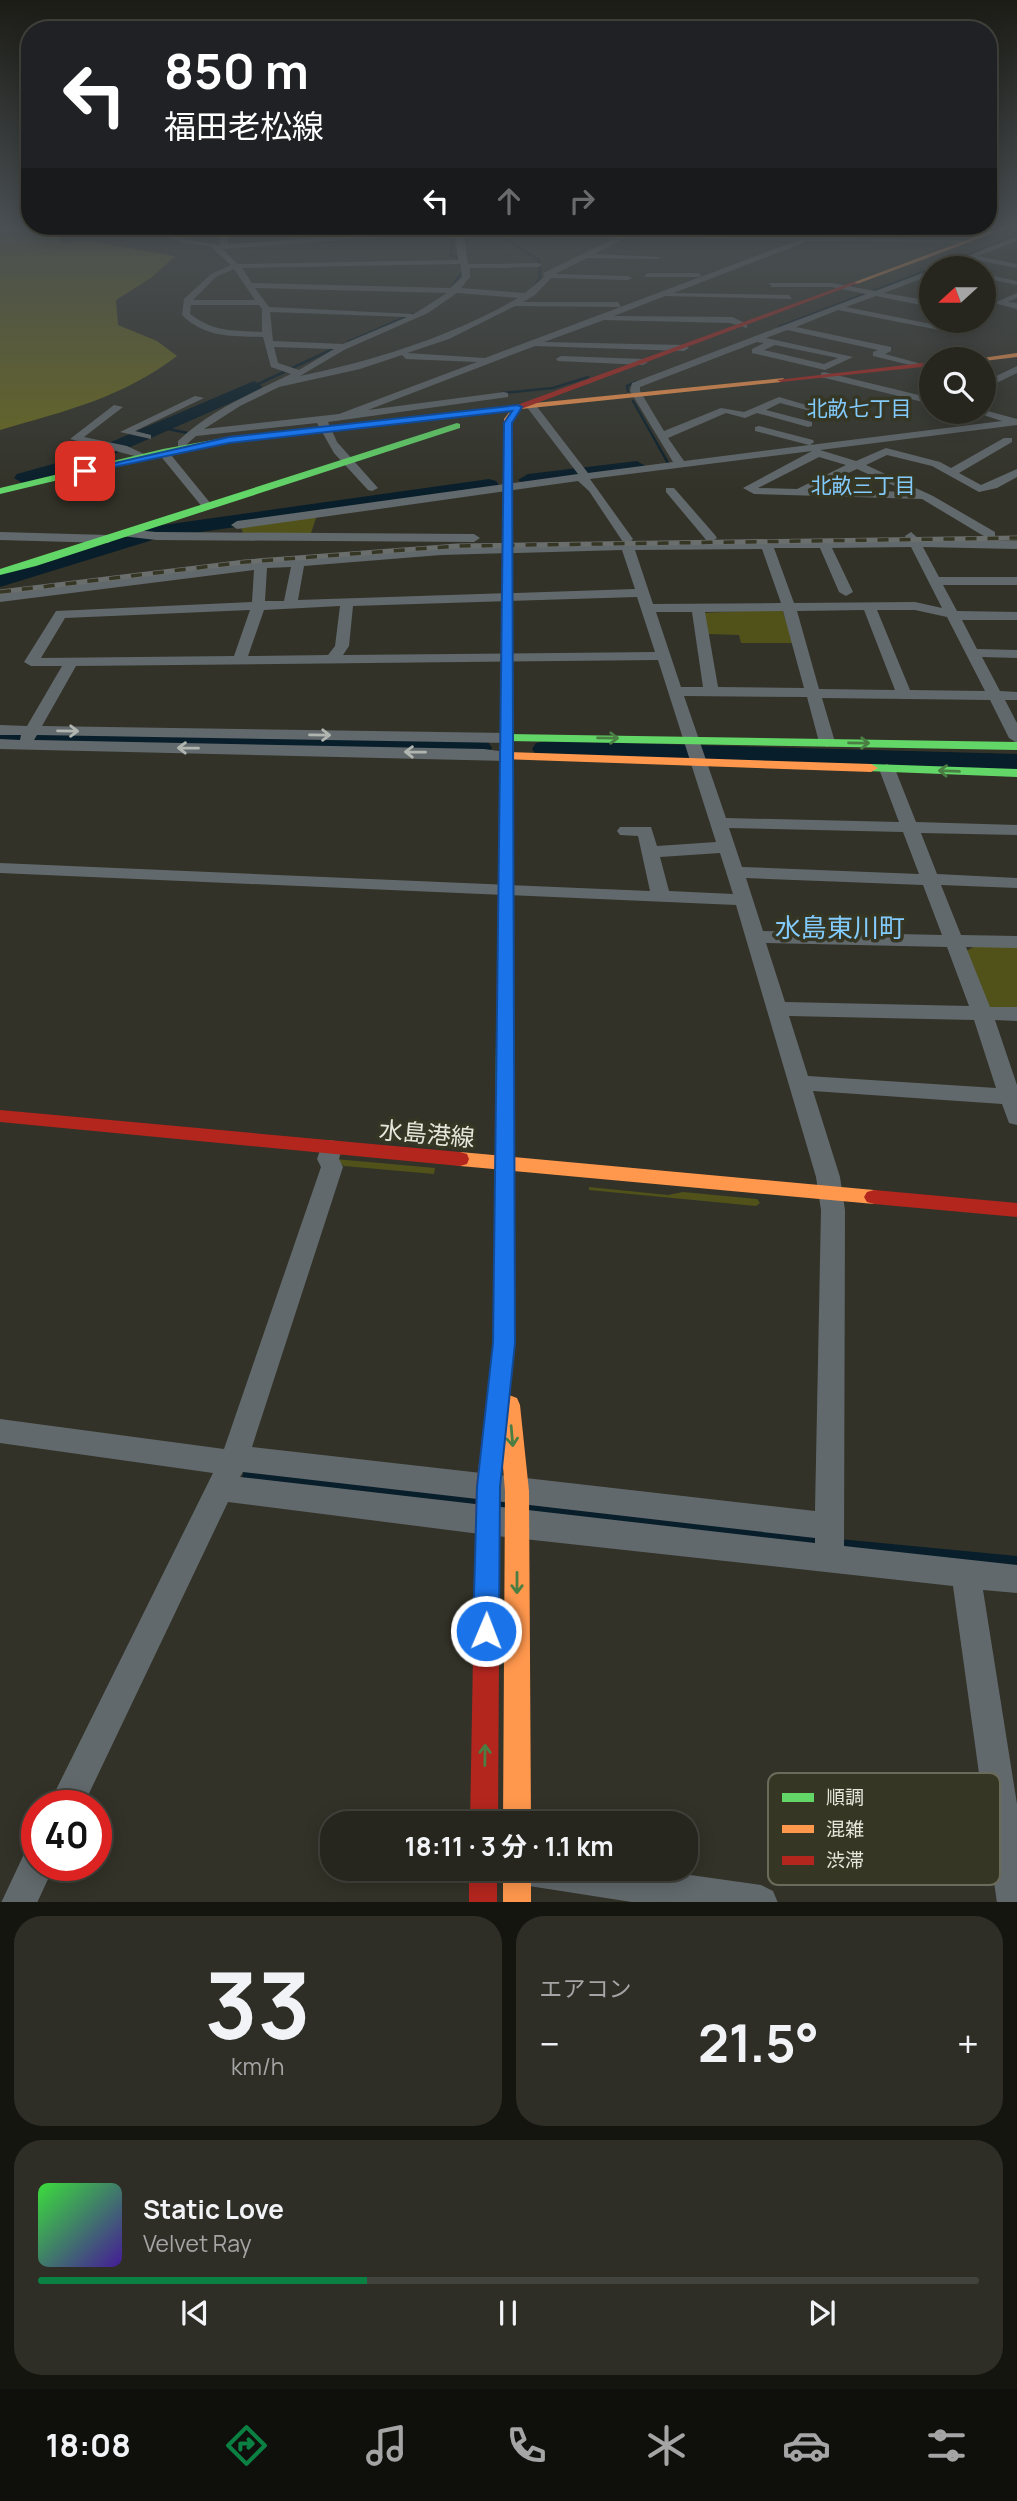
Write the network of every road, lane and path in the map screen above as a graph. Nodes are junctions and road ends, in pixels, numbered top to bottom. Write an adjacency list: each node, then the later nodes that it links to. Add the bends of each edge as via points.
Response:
1 (186, 315): 20 (street, via 208,330)
2 (264, 315): 12 (street)
3 (414, 315): 16 (street)
4 (492, 315): 24 (street)
5 (604, 315): 11 (street)
6 (700, 315): 14 (street)
7 (725, 315): 14 (street)
8 (788, 315): 14 (street)
9 (788, 315): 14 (street)
10 (873, 315): 17 (street)
11 (596, 318): 14 (street); 18 (street)
12 (266, 321): 13 (street); 20 (street)
13 (280, 321)
14 (765, 322): 21 (street); 22 (street); 28 (street); 29 (street); 38 (street, via 888,349 876,354)
15 (334, 323): 16 (street)
16 (392, 324): 23 (street)
17 (919, 324)
18 (567, 330): 19 (street); 26 (street)
19 (603, 330)
20 (268, 339): 23 (street); 41 (street, via 274,365)
21 (890, 340)
22 (772, 343): 22 (street, via 783,342 848,357 825,367 755,351)
23 (342, 346): 31 (street); 41 (street)
24 (423, 346): 25 (street); 31 (street)
25 (451, 346)
26 (524, 346): 27 (street); 28 (street); 33 (street)
27 (493, 347)
28 (679, 347): 29 (street); 37 (street)
29 (718, 351): 51 (street, via 635,385)
30 (1017, 355): 32 (street)
31 (391, 356): 33 (street); 47 (street)
32 (996, 357)
33 (490, 359): 45 (street)
34 (561, 359): 37 (street)
35 (996, 362): 40 (street)
36 (550, 364): 37 (street)
37 (631, 364): 50 (street)
38 (919, 364)
39 (919, 365): 42 (street)
40 (1017, 368): 43 (street)
41 (299, 373): 47 (street)
42 (824, 375): 51 (street); 53 (street)
43 (996, 379)
44 (996, 380): 46 (street)
45 (429, 382): 48 (street); 60 (street)
46 (1017, 385)
47 (270, 386): 69 (street)
48 (457, 387)
49 (470, 390): 60 (street, via 500,395)
50 (563, 392): 54 (street); 56 (street)
51 (638, 395): 54 (street); 70 (street)
52 (175, 396): 76 (street, via 197,399 125,432 144,437)
53 (919, 398)
54 (592, 400): 56 (street)
55 (118, 407): 76 (street, via 75,439)
56 (524, 407): 59 (street); 85 (street); 86 (street, via 508,419)
57 (756, 410): 58 (street, via 779,400); 67 (street); 70 (street, via 745,415 725,410)
58 (825, 412)
59 (466, 413): 63 (street); 80 (street, via 470,419 466,423)
60 (343, 416): 63 (street)
61 (996, 416): 62 (street)
62 (1013, 421): 64 (street)
63 (324, 424): 69 (street); 75 (street); 80 (street, via 333,447)
64 (993, 425): 66 (street); 71 (street)
65 (759, 429): 73 (street)
66 (960, 429): 68 (street); 71 (street)
67 (820, 432)
68 (935, 432): 73 (street); 79 (street, via 945,438)
69 (192, 433): 75 (street)
70 (662, 436): 81 (street)
71 (1014, 440): 84 (street)
72 (754, 442): 74 (street)
73 (805, 446): 78 (street); 81 (street)
74 (774, 447)
75 (182, 448): 77 (street)
76 (127, 450): 77 (street); 87 (street)
77 (163, 452): 92 (street)
78 (818, 453): 82 (street); 90 (street, via 749,488)
79 (910, 457): 82 (street, via 886,451); 84 (street)
80 (345, 461): 88 (street, via 354,464); 92 (street)
81 (679, 463): 85 (street)
82 (860, 464): 90 (street); 91 (street)
83 (1017, 472): 84 (street, via 979,489)
84 (951, 473)
85 (582, 475): 86 (street); 101 (street)
86 (508, 486): 97 (street); 102 (street)
87 (3, 488)
88 (372, 488)
89 (670, 490): 98 (street)
90 (797, 493): 91 (street)
91 (930, 496): 94 (street)
92 (207, 506): 93 (street)
93 (131, 534): 97 (street); 99 (street)
94 (991, 535): 95 (street); 100 (street)
95 (1017, 535)
96 (0, 536): 99 (street)
97 (154, 536): 102 (street, via 282,535)
98 (711, 538): 100 (street); 101 (street)
99 (108, 539): 108 (street)
100 (913, 539): 104 (street); 105 (street); 109 (street)
101 (627, 543): 102 (street); 103 (street); 112 (street)
102 (508, 544): 106 (street); 113 (street)
103 (767, 545): 104 (street); 119 (street)
104 (825, 545): 111 (street)
105 (1017, 545)
106 (299, 561): 107 (street); 116 (street)
107 (261, 565): 114 (street); 117 (street)
108 (0, 572)
109 (936, 581): 110 (street); 122 (street)
110 (1017, 581)
111 (846, 592)
112 (643, 593): 113 (street); 120 (street)
113 (509, 596): 115 (street); 126 (street)
114 (0, 598)
115 (347, 603): 116 (street); 128 (street, via 342,646)
116 (290, 605): 117 (street)
117 (258, 606): 129 (street); 130 (street, via 61,614 31,662)
118 (869, 606): 119 (street); 122 (street, via 915,606); 134 (street)
119 (789, 607): 121 (street); 133 (street)
120 (648, 608): 121 (street); 127 (street)
121 (698, 608): 132 (street)
122 (952, 614): 123 (street); 124 (street)
123 (1017, 616)
124 (973, 653): 125 (street); 135 (street)
125 (1017, 654)
126 (509, 656): 127 (street); 128 (street); 139 (street)
127 (664, 656): 131 (street)
128 (333, 658): 129 (street)
129 (240, 659): 130 (street)
130 (72, 661): 138 (street)
131 (675, 691): 132 (street); 145 (street)
132 (711, 691): 133 (street)
133 (812, 693): 134 (street); 142 (street)
134 (904, 694): 135 (street)
135 (995, 695): 136 (street); 140 (street)
136 (1017, 696)
137 (0, 730): 138 (street)
138 (28, 737): 141 (street); 143 (street)
139 (508, 738): 141 (street, one-way to 139); 145 (street, one-way to 145); 146 (street)
140 (1017, 738)
141 (280, 741): 146 (street, one-way to 141)
142 (827, 742): 144 (street, one-way to 144); 145 (street)
143 (0, 744)
144 (1017, 746)
145 (693, 752): 146 (street); 147 (street); 149 (street)
146 (507, 756): 159 (street)
147 (887, 769): 148 (street, one-way to 147); 150 (street)
148 (1017, 773)
149 (719, 823): 150 (street); 153 (street)
150 (911, 828): 151 (street); 157 (street)
151 (1017, 830)
152 (626, 831): 154 (street, via 645,831)
153 (727, 847): 154 (street); 156 (street)
154 (650, 852): 160 (street)
155 (0, 868): 159 (street)
156 (735, 872): 157 (street); 161 (street)
157 (932, 881): 158 (street); 163 (street)
158 (1017, 883)
159 (506, 892): 160 (street); 172 (street)
160 (662, 897): 161 (street)
161 (743, 900): 162 (street)
162 (755, 937): 163 (street); 165 (street)
163 (954, 940): 164 (street); 166 (street)
164 (1017, 942)
165 (778, 1009): 166 (street); 168 (street)
166 (982, 1013): 167 (street); 169 (street)
167 (1017, 1014)
168 (800, 1083): 169 (street); 173 (street)
169 (1014, 1104)
170 (0, 1116): 171 (street, 水島港線)
171 (331, 1148): 172 (street, 水島港線); 177 (street, via 328,1159 332,1167)
172 (506, 1163): 173 (street, 水島港線); 175 (street)
173 (830, 1193): 174 (street, 水島港線); 180 (street)
174 (1017, 1210)
175 (504, 1343): 178 (street); 179 (street, one-way to 179)
176 (0, 1431): 177 (street)
177 (229, 1470): 178 (street); 185 (street)
178 (488, 1505): 179 (street); 187 (street, one-way to 178)
179 (517, 1508): 180 (street); 181 (street); 188 (street, one-way to 188)
180 (830, 1525): 181 (street)
181 (829, 1558): 182 (street)
182 (966, 1574): 183 (street); 184 (street)
183 (1017, 1579)
184 (996, 1773)
185 (73, 1790)
186 (1000, 1802): 197 (street)
187 (484, 1811)
188 (517, 1811)
189 (28, 1881): 193 (street)
190 (483, 1881): 194 (street)
191 (517, 1881): 195 (street)
192 (613, 1881): 196 (street)
193 (18, 1902)
194 (483, 1902)
195 (517, 1902)
196 (761, 1902)
197 (1015, 1902)

